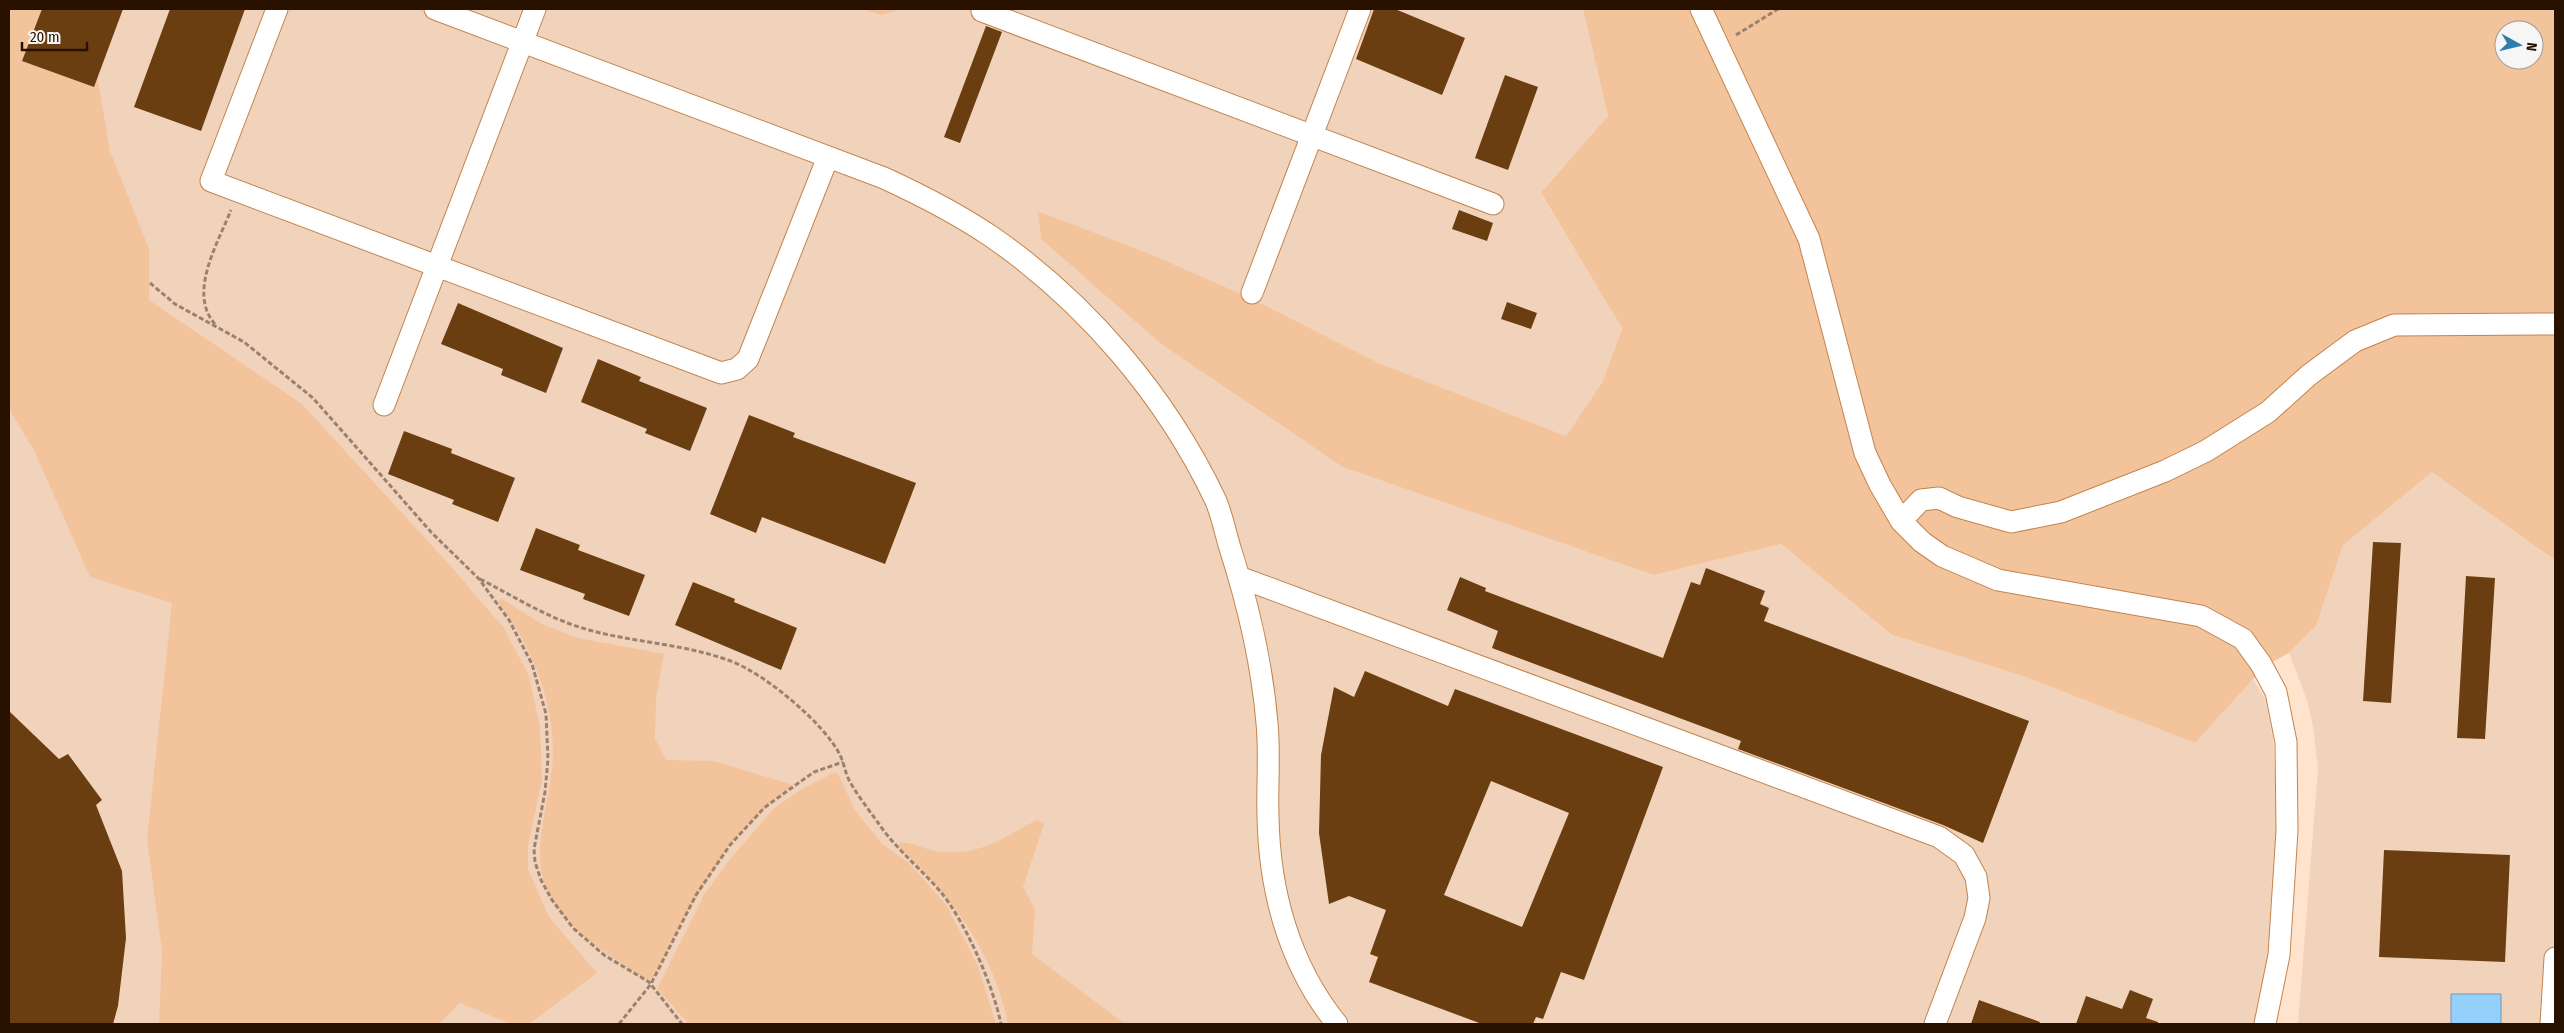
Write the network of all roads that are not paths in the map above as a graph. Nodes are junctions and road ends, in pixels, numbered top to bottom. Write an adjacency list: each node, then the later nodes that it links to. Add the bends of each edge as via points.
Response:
1 (278, 9): 11 (street, via 211,182)
2 (434, 9): 7 (street)
3 (534, 9): 7 (street)
4 (983, 9): 8 (street)
5 (1360, 9): 8 (street)
6 (1700, 9): 15 (street, via 1809,239 1865,453)
7 (522, 42): 9 (street); 11 (street)
8 (1312, 137): 10 (street); 12 (street)
9 (828, 156): 11 (street, via 748,359 737,369 721,373); 16 (street, via 927,198 992,237 1054,286 1110,341 1162,406 1194,458 1216,502)
10 (1493, 204)
11 (438, 266): 14 (street)
12 (1252, 293)
13 (2555, 324): 15 (street, via 2394,326 2355,341 2309,375 2268,412 2206,451 2165,471 2061,512 2010,522 1939,498 1921,500)
14 (384, 405)
15 (1901, 521): 20 (street, via 1942,556 1998,580 2201,616 2244,639 2276,692 2286,742 2287,831 2279,955)
16 (1239, 576): 18 (street, via 1258,658 1267,722 1270,864 1278,907 1294,954 1315,995); 19 (street, via 1939,837 1964,855 1976,877 1979,898 1975,918)
17 (2555, 958): 21 (street)
18 (1337, 1024)
19 (1935, 1024)
20 (2265, 1024)
21 (2550, 1024)

